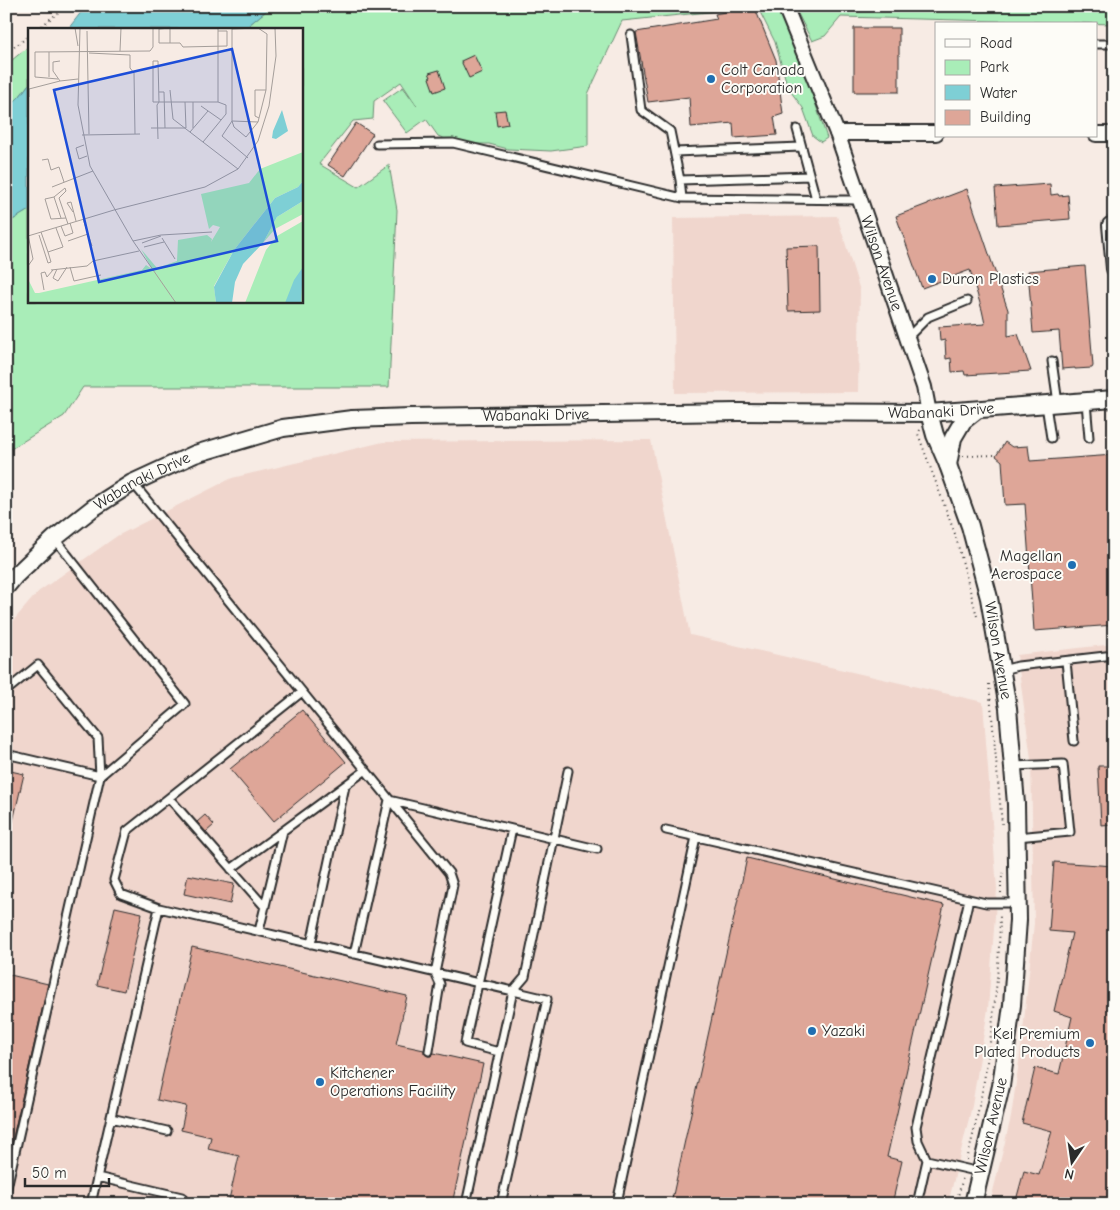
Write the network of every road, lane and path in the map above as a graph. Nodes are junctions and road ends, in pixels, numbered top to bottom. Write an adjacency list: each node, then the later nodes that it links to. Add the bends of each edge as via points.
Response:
1 (66, 6): 3 (path)
2 (785, 6): 10 (street, Wilson Avenue)
3 (39, 28)
4 (631, 35): 16 (lane, via 641,110 670,131)
5 (28, 37): 8 (path)
6 (1098, 44): 7 (lane)
7 (1114, 44)
8 (6, 52)
9 (796, 129): 15 (lane)
10 (837, 133): 11 (street); 21 (street, Wilson Avenue)
11 (935, 133)
12 (1098, 134): 13 (street)
13 (1114, 134)
14 (377, 144): 19 (lane, via 453,143)
15 (801, 147): 16 (lane); 17 (lane)
16 (675, 152): 18 (lane)
17 (810, 176): 18 (lane); 20 (lane)
18 (680, 180): 19 (lane)
19 (682, 198): 20 (lane)
20 (816, 199): 21 (lane)
21 (860, 200): 25 (street, Wilson Avenue)
22 (1110, 224): 23 (street)
23 (1114, 269)
24 (967, 301): 25 (lane, via 928,316)
25 (907, 338): 31 (street, Wilson Avenue, via 924,387)
26 (1052, 362): 29 (lane)
27 (1114, 399): 28 (street, Wabanaki Drive)
28 (1086, 401): 29 (street, Wabanaki Drive); 34 (lane)
29 (1052, 404): 30 (street, Wabanaki Drive); 33 (lane)
30 (977, 410): 31 (street, Wabanaki Drive); 37 (street, via 963,420 953,438)
31 (929, 413): 37 (street, Wilson Avenue); 38 (street, Wabanaki Drive, via 739,412 352,419 283,428 195,454)
32 (918, 434): 41 (path, via 956,534)
33 (1051, 438)
34 (1089, 438)
35 (995, 455): 36 (path)
36 (963, 456)
37 (948, 465): 44 (street, Wilson Avenue, via 970,526 989,598)
38 (132, 483): 39 (street, Wabanaki Drive); 47 (lane)
39 (55, 538): 40 (street, Wabanaki Drive); 53 (lane, via 185,704)
40 (6, 586)
41 (979, 626)
42 (1114, 655): 43 (lane)
43 (1066, 661): 44 (lane); 48 (lane)
44 (1002, 670): 50 (street, Wilson Avenue)
45 (989, 684): 58 (path)
46 (6, 691): 53 (lane, via 38,665 98,738)
47 (302, 692): 51 (lane); 55 (lane)
48 (1074, 741)
49 (6, 754): 53 (lane)
50 (1013, 766): 62 (street, Wilson Avenue); 62 (lane, via 1063,764 1070,832)
51 (366, 770): 54 (lane); 56 (lane)
52 (568, 771): 63 (lane)
53 (100, 776): 85 (lane)
54 (345, 786): 60 (lane); 73 (lane)
55 (168, 798): 65 (lane); 71 (lane, via 127,831 114,880 121,894)
56 (389, 800): 57 (lane); 74 (lane); 75 (lane, via 449,873 453,886)
57 (512, 828): 63 (lane); 76 (lane)
58 (1003, 828)
59 (666, 830): 61 (lane)
60 (284, 831): 65 (lane); 70 (lane)
61 (696, 837): 67 (lane); 90 (lane, via 618,1198)
62 (1017, 837): 69 (street, Wilson Avenue)
63 (554, 838): 64 (lane); 77 (lane, via 524,977)
64 (598, 849)
65 (232, 869): 70 (lane)
66 (1003, 873): 68 (path)
67 (969, 899): 68 (lane); 82 (lane, via 916,1127 918,1141)
68 (1001, 903): 69 (lane); 83 (path, via 990,1044 977,1116)
69 (1018, 903): 83 (street, Wilson Avenue, via 1012,1005 1001,1086)
70 (265, 907): 72 (lane)
71 (160, 908): 72 (lane); 80 (lane)
72 (259, 932): 73 (lane)
73 (311, 944): 74 (lane)
74 (354, 954): 75 (lane)
75 (435, 973): 76 (lane); 78 (lane, via 440,984)
76 (478, 983): 77 (lane); 79 (lane, via 465,1043)
77 (513, 991): 79 (lane); 89 (lane, via 547,999)
78 (429, 1052)
79 (499, 1052): 88 (lane)
80 (111, 1118): 81 (lane); 84 (lane)
81 (167, 1131)
82 (927, 1160): 83 (lane); 91 (lane)
83 (973, 1170): 92 (path); 93 (street, Wilson Avenue)
84 (97, 1177): 86 (lane); 87 (lane)
85 (6, 1192)
86 (182, 1197)
87 (91, 1204)
88 (466, 1204)
89 (501, 1204)
90 (621, 1204)
91 (917, 1204)
92 (956, 1204)
93 (973, 1204)

